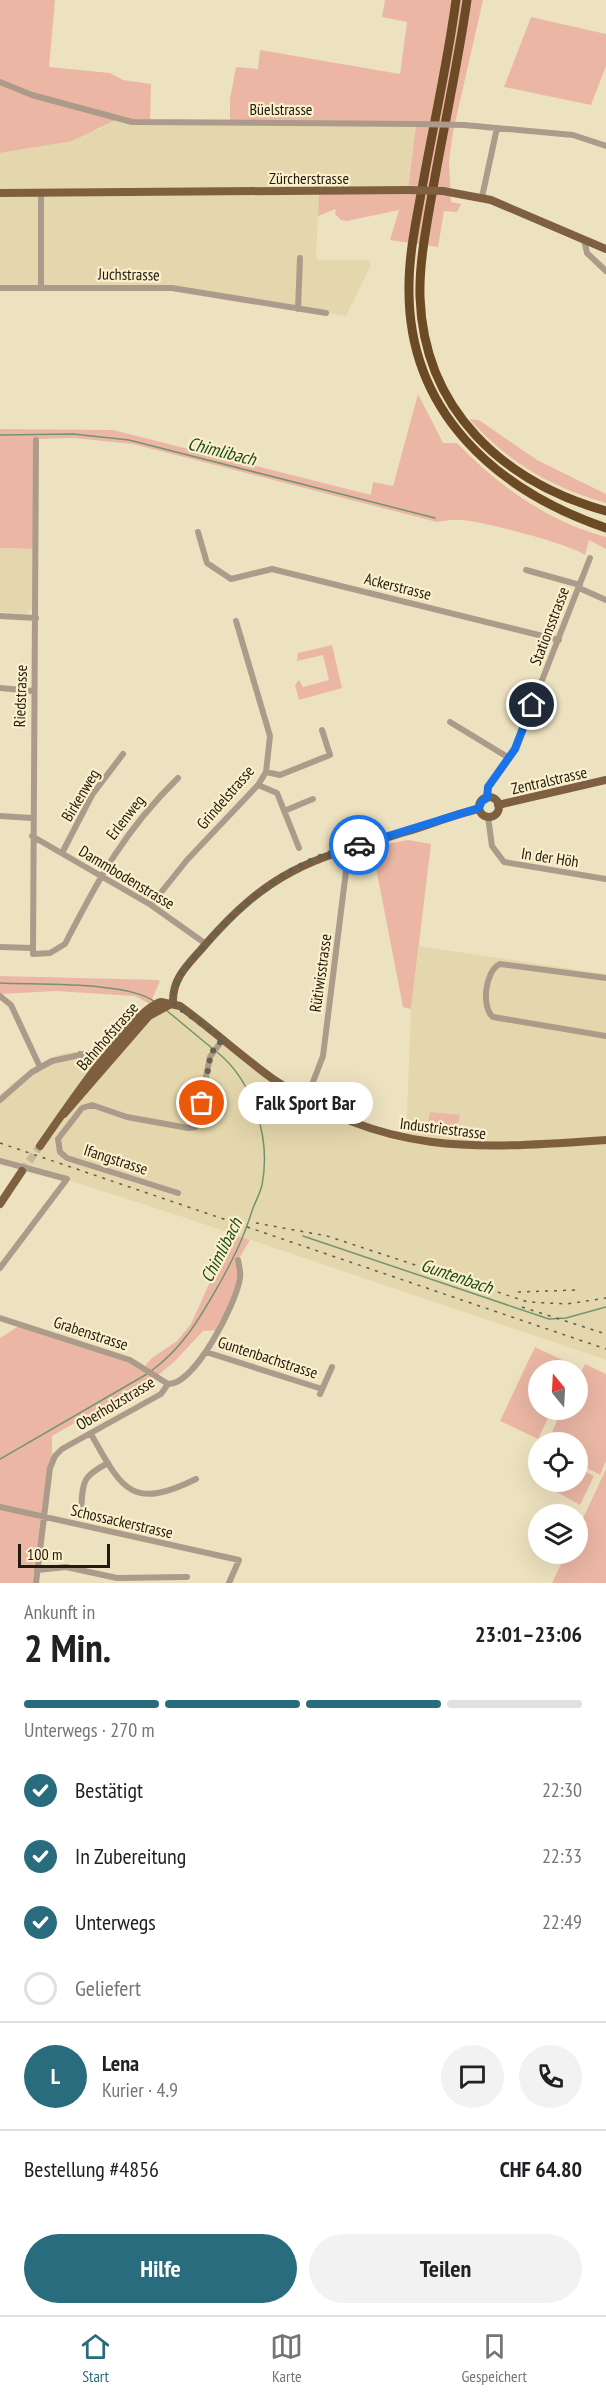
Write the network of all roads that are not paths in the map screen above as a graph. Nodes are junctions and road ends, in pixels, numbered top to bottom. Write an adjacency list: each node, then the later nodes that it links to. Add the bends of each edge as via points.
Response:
1 (456, 0): 19 (highway, via 410,264 410,306 418,354 446,416 482,458 537,498)
2 (467, 0): 18 (highway, via 422,256 420,305 427,345 453,406 495,455 542,487)
3 (0, 82): 4 (street, Büelstrasse, bridge, via 32,95 132,122)
4 (497, 128): 5 (street, Büelstrasse, via 579,135); 8 (street)
5 (606, 146)
6 (0, 193): 7 (main road, Zürcherstrasse)
7 (41, 193): 8 (main road, Zürcherstrasse, bridge, via 408,190); 14 (street)
8 (482, 197): 9 (main road, Zürcherstrasse)
9 (584, 239): 10 (main road, Zürcherstrasse); 12 (street, via 587,253)
10 (606, 249)
11 (300, 258): 15 (street)
12 (606, 272)
13 (0, 288): 14 (street, Juchstrasse)
14 (41, 288): 15 (street, Juchstrasse, via 172,288)
15 (298, 309): 16 (street, Juchstrasse)
16 (326, 313)
17 (36, 440): 26 (street, Riedstrasse)
18 (606, 511)
19 (606, 528)
20 (198, 532): 28 (street, Ackerstrasse, via 207,563 230,582 272,569)
21 (590, 558): 23 (street, Stationsstrasse)
22 (526, 570): 23 (street)
23 (579, 587): 24 (street); 28 (street, Stationsstrasse)
24 (606, 600)
25 (0, 616): 26 (street)
26 (36, 618): 30 (street, Riedstrasse)
27 (236, 621): 35 (street, Grindelstrasse, via 270,736)
28 (558, 640): 34 (street, Stationsstrasse)
29 (0, 688): 30 (street)
30 (33, 691): 46 (street, Riedstrasse)
31 (450, 722): 34 (street)
32 (322, 730): 35 (street, via 330,755 280,775)
33 (123, 754): 50 (street, Birkenweg, via 92,795)
34 (509, 758): 39 (street, Stationsstrasse, via 488,787)
35 (266, 772): 38 (street, Grindelstrasse)
36 (178, 778): 51 (street, Erlenweg, via 147,809)
37 (606, 780): 41 (main road, Zentralstrasse)
38 (258, 784): 43 (street, via 274,790); 53 (street, Grindelstrasse)
39 (487, 798): 41 (main road); 42 (main road)
40 (313, 799): 43 (street)
41 (498, 805): 45 (main road, via 497,812)
42 (479, 808): 45 (main road); 48 (main road)
43 (284, 811): 49 (street)
44 (0, 816): 46 (street)
45 (488, 817): 52 (street, In der Höh, via 492,846 504,862)
46 (32, 818): 47 (street, Riedstrasse)
47 (32, 836): 50 (street, Dammbodenstrasse); 56 (street, Riedstrasse)
48 (349, 847): 54 (main road, via 305,863 263,888 235,911); 71 (street, Rütiwisstrasse, via 323,1056)
49 (298, 849)
50 (62, 853): 51 (street, Dammbodenstrasse)
51 (100, 877): 53 (street, Dammbodenstrasse); 56 (street, Erlenweg, via 65,944 50,953)
52 (606, 879)
53 (151, 905): 54 (street, Dammbodenstrasse)
54 (206, 944): 59 (main road, via 174,983)
55 (0, 947): 56 (street, Erlenweg)
56 (32, 951)
57 (606, 978): 61 (street, via 496,965 490,974 486,1006 488,1013 497,1018)
58 (0, 996): 68 (street, via 11,1005)
59 (167, 1004): 60 (main road, Bahnhofstrasse); 62 (main road, Industriestrasse)
60 (155, 1008): 63 (main road, Bahnhofstrasse); 67 (main road, Bahnhofstrasse)
61 (606, 1036)
62 (220, 1042): 71 (main road, Industriestrasse); 77 (street, Ifangstrasse, via 211,1053 196,1127 127,1117 92,1105 82,1108 57,1139 58,1148 67,1158)
63 (112, 1048): 64 (street); 67 (main road, Bahnhofstrasse)
64 (91, 1053): 65 (street); 67 (street)
65 (79, 1054): 66 (street); 68 (street)
66 (89, 1060): 67 (street); 69 (street)
67 (103, 1066): 69 (main road, Bahnhofstrasse); 72 (main road, Bahnhofstrasse)
68 (40, 1067): 70 (street)
69 (88, 1078): 72 (main road, Bahnhofstrasse, via 66,1104)
70 (0, 1100)
71 (306, 1100): 73 (main road, Industriestrasse, via 370,1129 433,1144 492,1147)
72 (60, 1118): 74 (main road, Bahnhofstrasse)
73 (606, 1140)
74 (40, 1146)
75 (0, 1161): 80 (street, via 66,1179)
76 (22, 1171): 78 (main road)
77 (178, 1193)
78 (0, 1204)
79 (238, 1260): 82 (street, Oberholzstrasse, via 240,1278)
80 (0, 1268)
81 (0, 1318): 84 (street, Grabenstrasse, via 130,1360)
82 (206, 1352): 83 (street, Guntenbachstrasse, via 321,1392); 84 (street, Oberholzstrasse, via 185,1378)
83 (332, 1367)
84 (168, 1384): 85 (street, Oberholzstrasse, via 161,1394)
85 (91, 1434): 86 (street); 90 (street, Oberholzstrasse, via 55,1456)
86 (108, 1463): 87 (street, via 126,1487 148,1495 172,1491); 89 (street, via 85,1479)
87 (196, 1479)
88 (0, 1507): 90 (street, Schossackerstrasse)
89 (81, 1511)
90 (44, 1517): 91 (street, Oberholzstrasse); 94 (street, Schossackerstrasse, via 239,1560)
91 (37, 1570): 92 (street, via 66,1567 117,1578); 93 (street, Oberholzstrasse)
92 (187, 1577)
93 (36, 1583)
94 (230, 1583)

